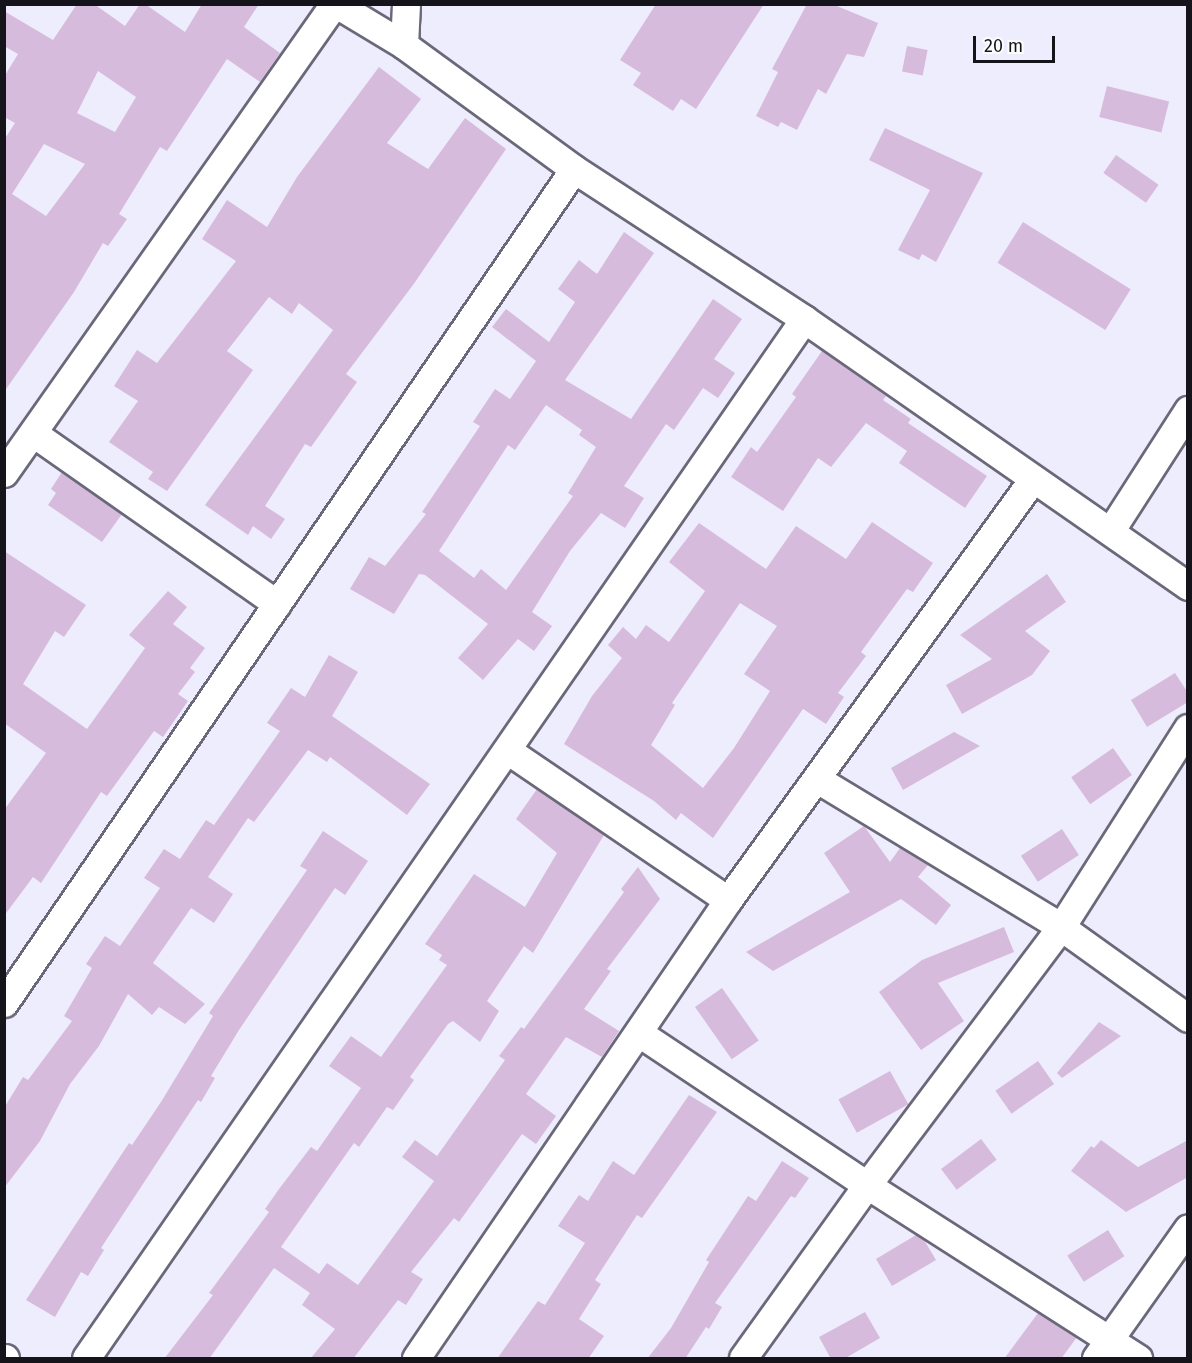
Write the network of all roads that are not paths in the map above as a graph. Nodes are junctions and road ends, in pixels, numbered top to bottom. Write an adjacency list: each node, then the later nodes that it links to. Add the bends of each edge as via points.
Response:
1 (335, 4): 3 (street); 7 (street)
2 (406, 4): 3 (street)
3 (404, 45): 4 (street)
4 (574, 169): 5 (street); 12 (street)
5 (804, 319): 9 (street); 14 (street)
6 (1188, 410): 10 (street)
7 (33, 433): 8 (street); 12 (street)
8 (4, 473)
9 (1033, 479): 10 (street); 15 (street)
10 (1111, 530): 11 (street)
11 (1188, 586)
12 (277, 604): 18 (street)
13 (1188, 728): 17 (street)
14 (507, 750): 16 (street); 24 (street)
15 (817, 779): 16 (street); 17 (street)
16 (728, 900): 20 (street)
17 (1061, 927): 19 (street); 21 (street)
18 (4, 1003)
19 (1188, 1018)
20 (639, 1033): 21 (street); 25 (street)
21 (867, 1185): 23 (street); 26 (street)
22 (1188, 1228): 23 (street)
23 (1102, 1349): 27 (street)
24 (86, 1359)
25 (416, 1359)
26 (743, 1359)
27 (1138, 1359)

